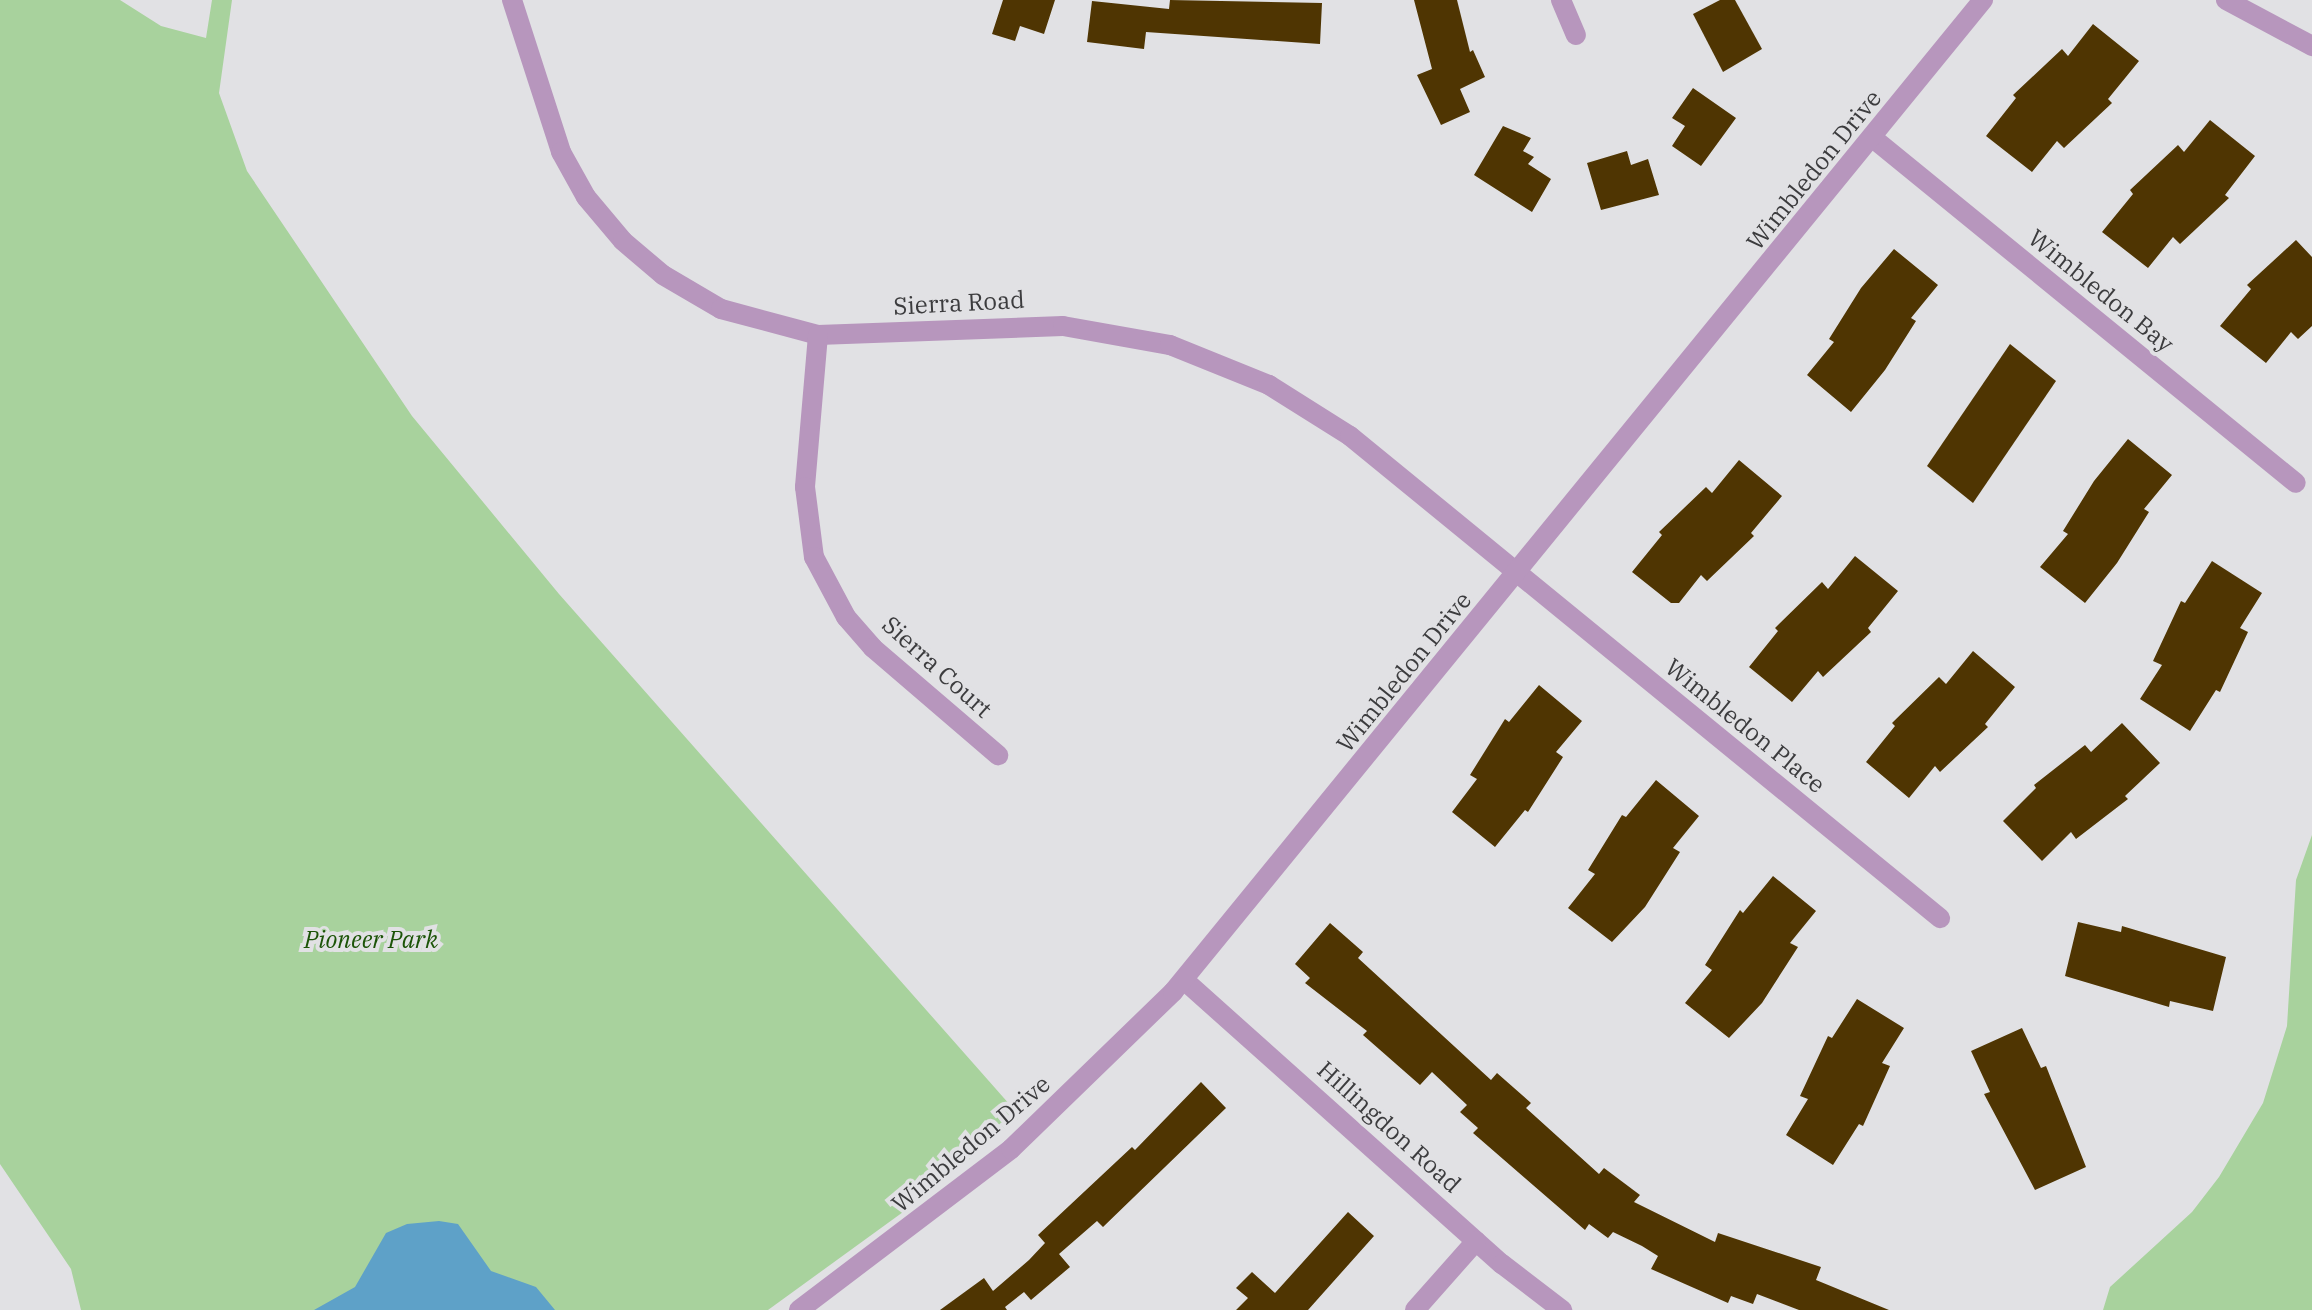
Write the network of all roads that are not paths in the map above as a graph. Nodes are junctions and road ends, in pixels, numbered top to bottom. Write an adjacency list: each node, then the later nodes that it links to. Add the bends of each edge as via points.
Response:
1 (512, 0): 8 (street, Sierra Road, via 561,152 586,197 623,241 663,275 721,309)
2 (1561, 0): 5 (street)
3 (1983, 0): 7 (street, Wimbledon Drive)
4 (2226, 0): 6 (street)
5 (1576, 35)
6 (2312, 46)
7 (1874, 139): 9 (street, Wimbledon Bay); 10 (street, Wimbledon Drive)
8 (818, 335): 10 (street, Sierra Road, via 1063,326 1170,345 1219,362 1309,407); 11 (street, Sierra Court, via 805,487 814,557 846,617 873,648)
9 (2296, 483)
10 (1518, 574): 12 (street, Wimbledon Place); 13 (street, Wimbledon Drive)
11 (998, 755)
12 (1940, 918)
13 (1184, 980): 14 (street, Hillingdon Road); 15 (street, Wimbledon Drive, via 1022,1140)
14 (1476, 1241): 16 (street); 17 (street, Hillingdon Road)
15 (799, 1310)
16 (1415, 1310)
17 (1562, 1310)

